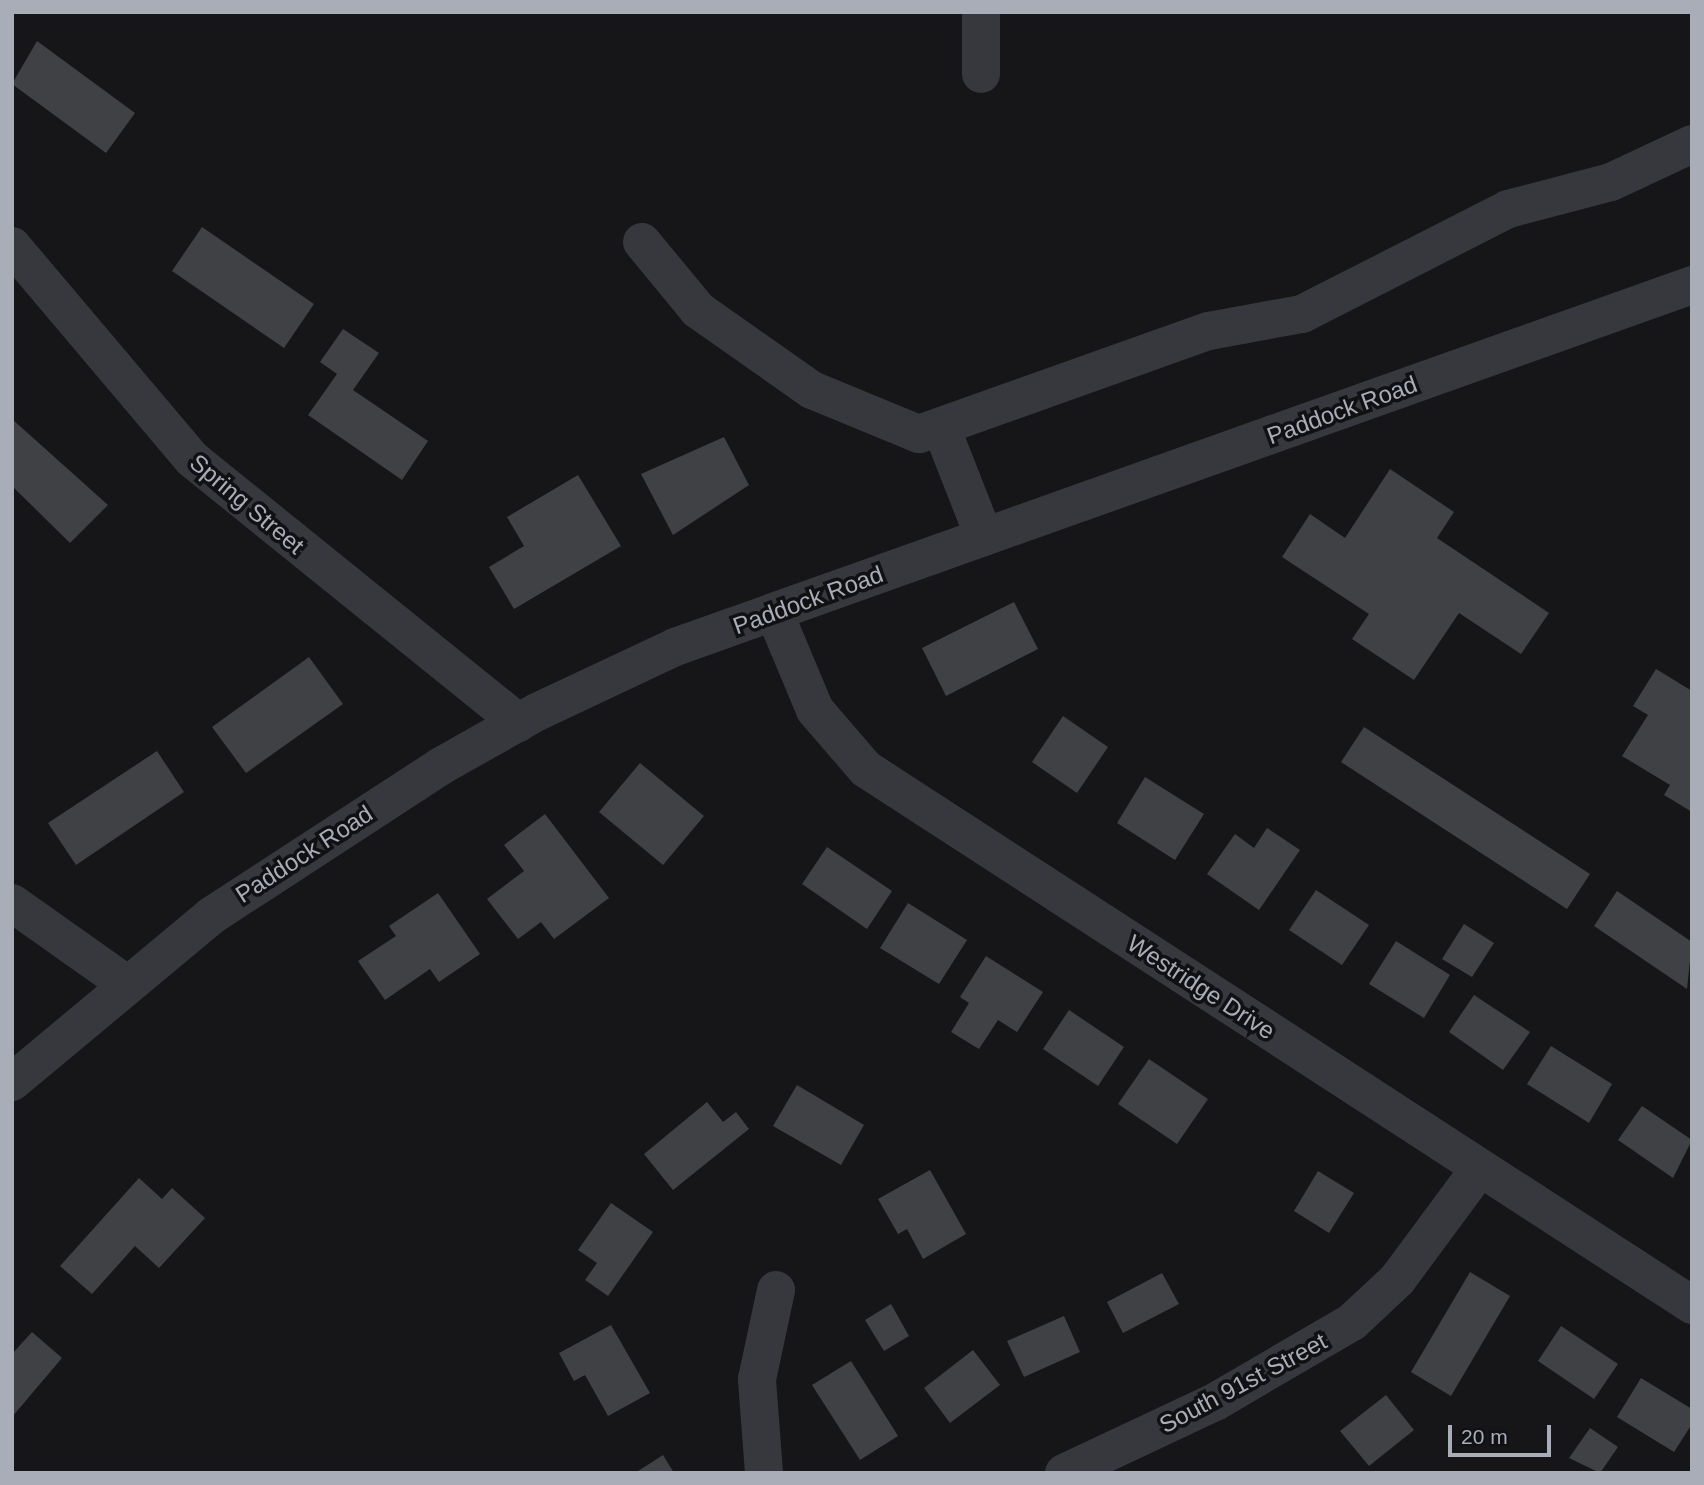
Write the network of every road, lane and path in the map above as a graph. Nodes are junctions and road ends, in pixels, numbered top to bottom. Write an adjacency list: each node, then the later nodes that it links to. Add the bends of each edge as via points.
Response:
1 (981, 12): 2 (street)
2 (981, 74)
3 (1692, 144): 7 (street, via 1611,182 1508,209 1302,314 1209,331)
4 (642, 242): 7 (street, via 698,310 812,390 919,435)
5 (12, 246): 10 (street, Spring Street, via 192,459)
6 (1692, 285): 8 (street, Paddock Road)
7 (941, 426): 8 (street)
8 (984, 537): 9 (street, Paddock Road)
9 (774, 612): 10 (street, Paddock Road, via 675,647); 14 (street, Westridge Drive, via 816,710 866,769)
10 (520, 723): 12 (street, Paddock Road, via 296,857)
11 (12, 903): 12 (street)
12 (125, 983): 13 (street, Paddock Road)
13 (12, 1082)
14 (1480, 1168): 16 (street, Westridge Drive); 18 (street, South 91st Street, via 1397,1280 1352,1322 1227,1395)
15 (776, 1290): 17 (street, via 757,1379)
16 (1692, 1305)
17 (764, 1473)
18 (1064, 1473)

